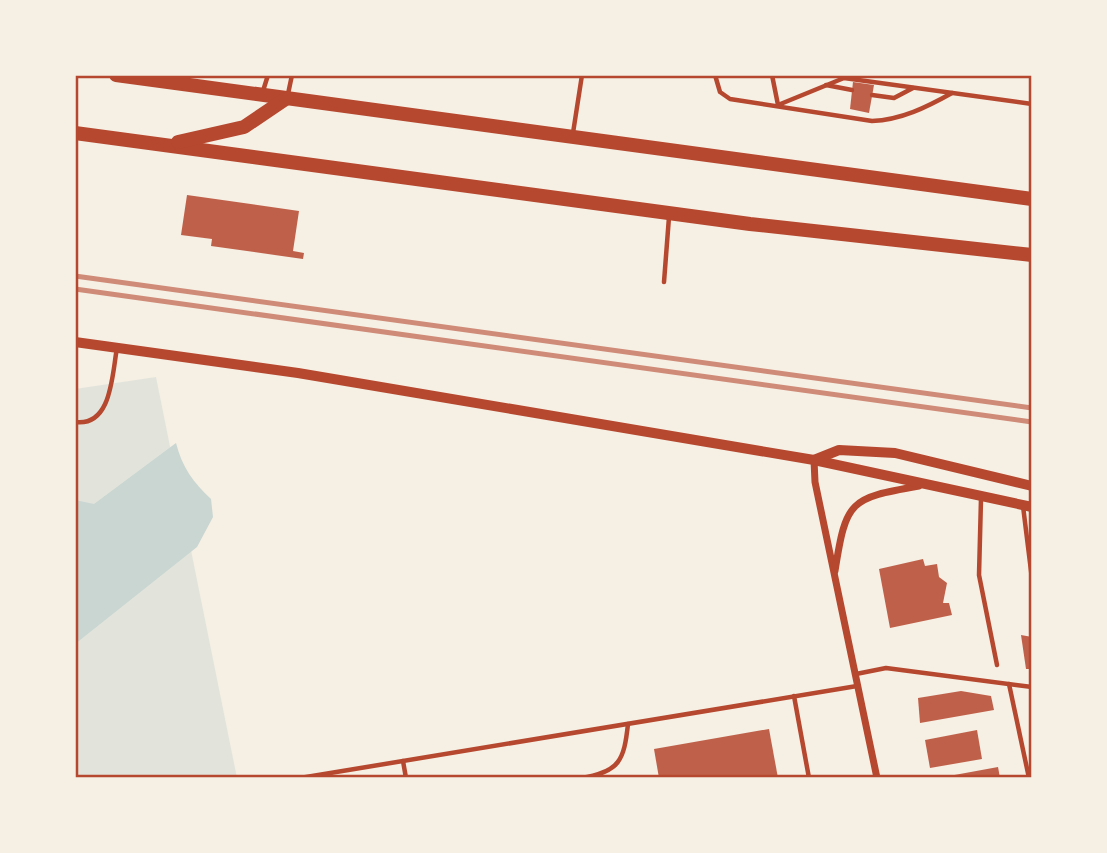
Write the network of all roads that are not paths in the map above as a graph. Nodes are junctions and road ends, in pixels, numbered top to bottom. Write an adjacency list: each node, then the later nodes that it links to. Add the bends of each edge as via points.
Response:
1 (116, 75): 11 (main road)
2 (268, 75): 11 (lane)
3 (292, 75): 13 (lane)
4 (582, 75): 17 (lane)
5 (715, 75): 15 (lane, via 720,92 730,99)
6 (772, 75): 15 (lane)
7 (826, 85): 8 (lane, via 844,78); 9 (lane); 15 (lane)
8 (914, 87): 10 (lane); 12 (lane, via 894,98)
9 (852, 90)
10 (953, 93): 14 (lane); 15 (lane, via 890,120)
11 (262, 95): 13 (main road)
12 (872, 95)
13 (287, 98): 17 (main road); 18 (main road, via 244,127)
14 (1032, 104)
15 (778, 105)
16 (75, 133): 18 (main road)
17 (573, 137): 19 (main road)
18 (166, 145): 20 (main road)
19 (1032, 199)
20 (670, 213): 21 (main road); 22 (lane)
21 (1032, 255)
22 (664, 282)
23 (75, 342): 24 (street)
24 (117, 347): 25 (lane, via 100,415); 26 (street)
25 (75, 422)
26 (814, 460): 27 (street); 28 (street, via 839,450 895,453); 31 (street)
27 (922, 485): 29 (street); 31 (street, via 859,500 841,533)
28 (1032, 486)
29 (982, 494): 30 (street); 33 (lane, via 979,575)
30 (1027, 506): 32 (lane)
31 (835, 575): 34 (street)
32 (1032, 579)
33 (997, 665)
34 (856, 674): 35 (lane, via 886,668); 36 (street)
35 (1009, 684): 37 (lane); 46 (lane)
36 (858, 686): 38 (lane); 45 (street)
37 (1032, 687)
38 (794, 696): 39 (lane); 44 (lane)
39 (628, 724): 40 (lane); 43 (lane, via 625,755 615,767)
40 (403, 761): 41 (lane); 42 (lane)
41 (300, 778)
42 (406, 778)
43 (581, 778)
44 (809, 778)
45 (877, 778)
46 (1029, 778)

